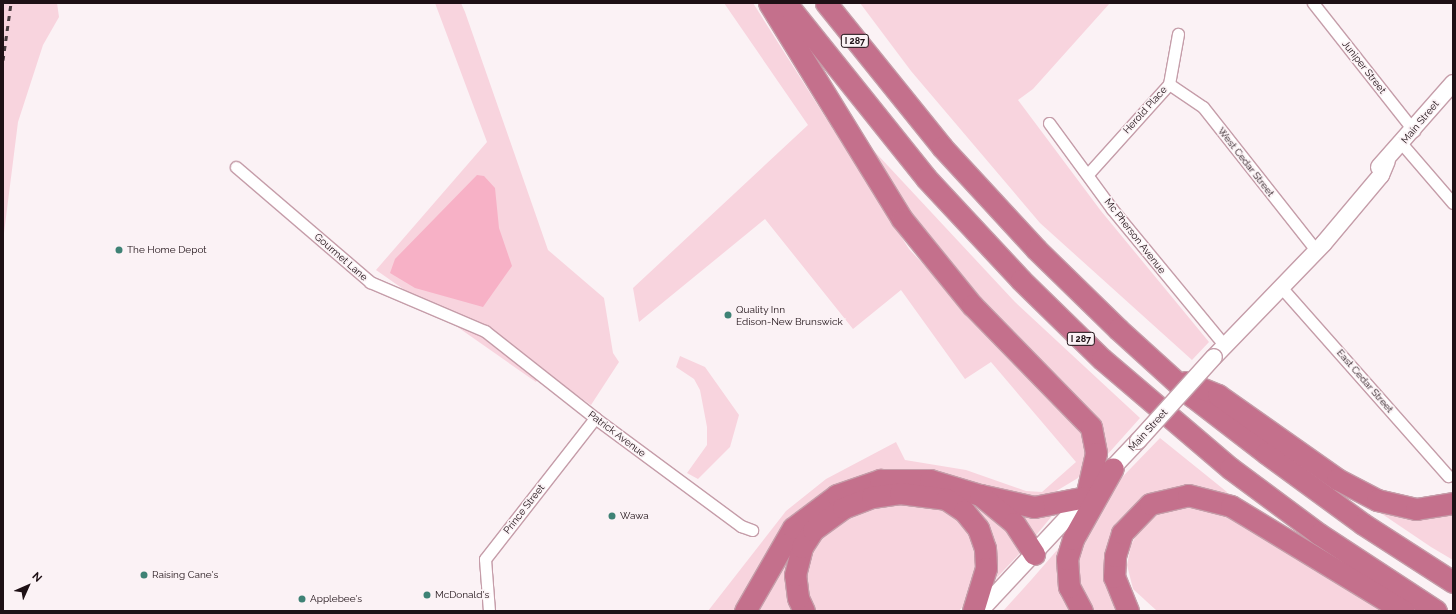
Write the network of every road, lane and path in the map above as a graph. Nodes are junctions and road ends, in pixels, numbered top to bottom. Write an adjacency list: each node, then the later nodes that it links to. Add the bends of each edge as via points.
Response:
1 (770, 3): 23 (highway, via 902,219 972,305 1091,427 1096,453)
2 (786, 3): 36 (highway, I 287, via 856,95 931,184 1020,280 1102,359 1230,468 1319,534)
3 (826, 3): 18 (highway, I 287, via 890,84 996,207)
4 (1313, 3): 9 (street, Juniper Street)
5 (1178, 34): 7 (street, Herold Place)
6 (1453, 83): 9 (main road, Main Street)
7 (1169, 84): 12 (street, Herold Place); 14 (street, West Cedar Street, via 1203,107)
8 (1049, 123): 12 (street, Mc Pherson Avenue)
9 (1414, 131): 10 (main road, Main Street)
10 (1402, 144): 13 (street); 14 (main road, Main Street, via 1387,161 1376,168 1318,238)
11 (236, 167): 16 (street, Gourmet Lane, via 370,282)
12 (1088, 174): 17 (street, Mc Pherson Avenue)
13 (1453, 203)
14 (1315, 248): 15 (main road, Main Street)
15 (1280, 286): 17 (main road, Main Street); 21 (street, East Cedar Street)
16 (485, 331): 19 (street, Patrick Avenue)
17 (1220, 351): 20 (main road, Main Street, bridge)
18 (1170, 376): 24 (highway, via 1218,395 1331,475 1377,500 1416,509); 27 (highway, I 287, via 1309,485)
19 (595, 418): 25 (street, Patrick Avenue, via 741,526); 28 (street, Prince Street, via 486,559)
20 (1112, 468): 23 (main road, Main Street); 33 (highway, via 1073,539 1067,559 1069,587)
21 (1448, 476)
22 (980, 495): 23 (highway, via 1034,507); 26 (highway, via 1014,523); 29 (highway, via 948,484 912,478 880,480 837,495 793,528)
23 (1086, 497): 26 (main road, Main Street)
24 (1453, 503)
25 (752, 530)
26 (1034, 554): 32 (main road, Main Street)
27 (1453, 582)
28 (489, 611)
29 (745, 611)
30 (804, 611): 31 (highway, via 798,598 795,575 802,547 813,530 850,505 900,493 946,499 964,511 978,528 985,548 986,568)
31 (973, 611)
32 (980, 611)
33 (1082, 611)
34 (1128, 611): 35 (highway, via 1114,577 1115,556 1122,533 1150,504 1188,495 1231,506)
35 (1404, 611)
36 (1436, 611)

